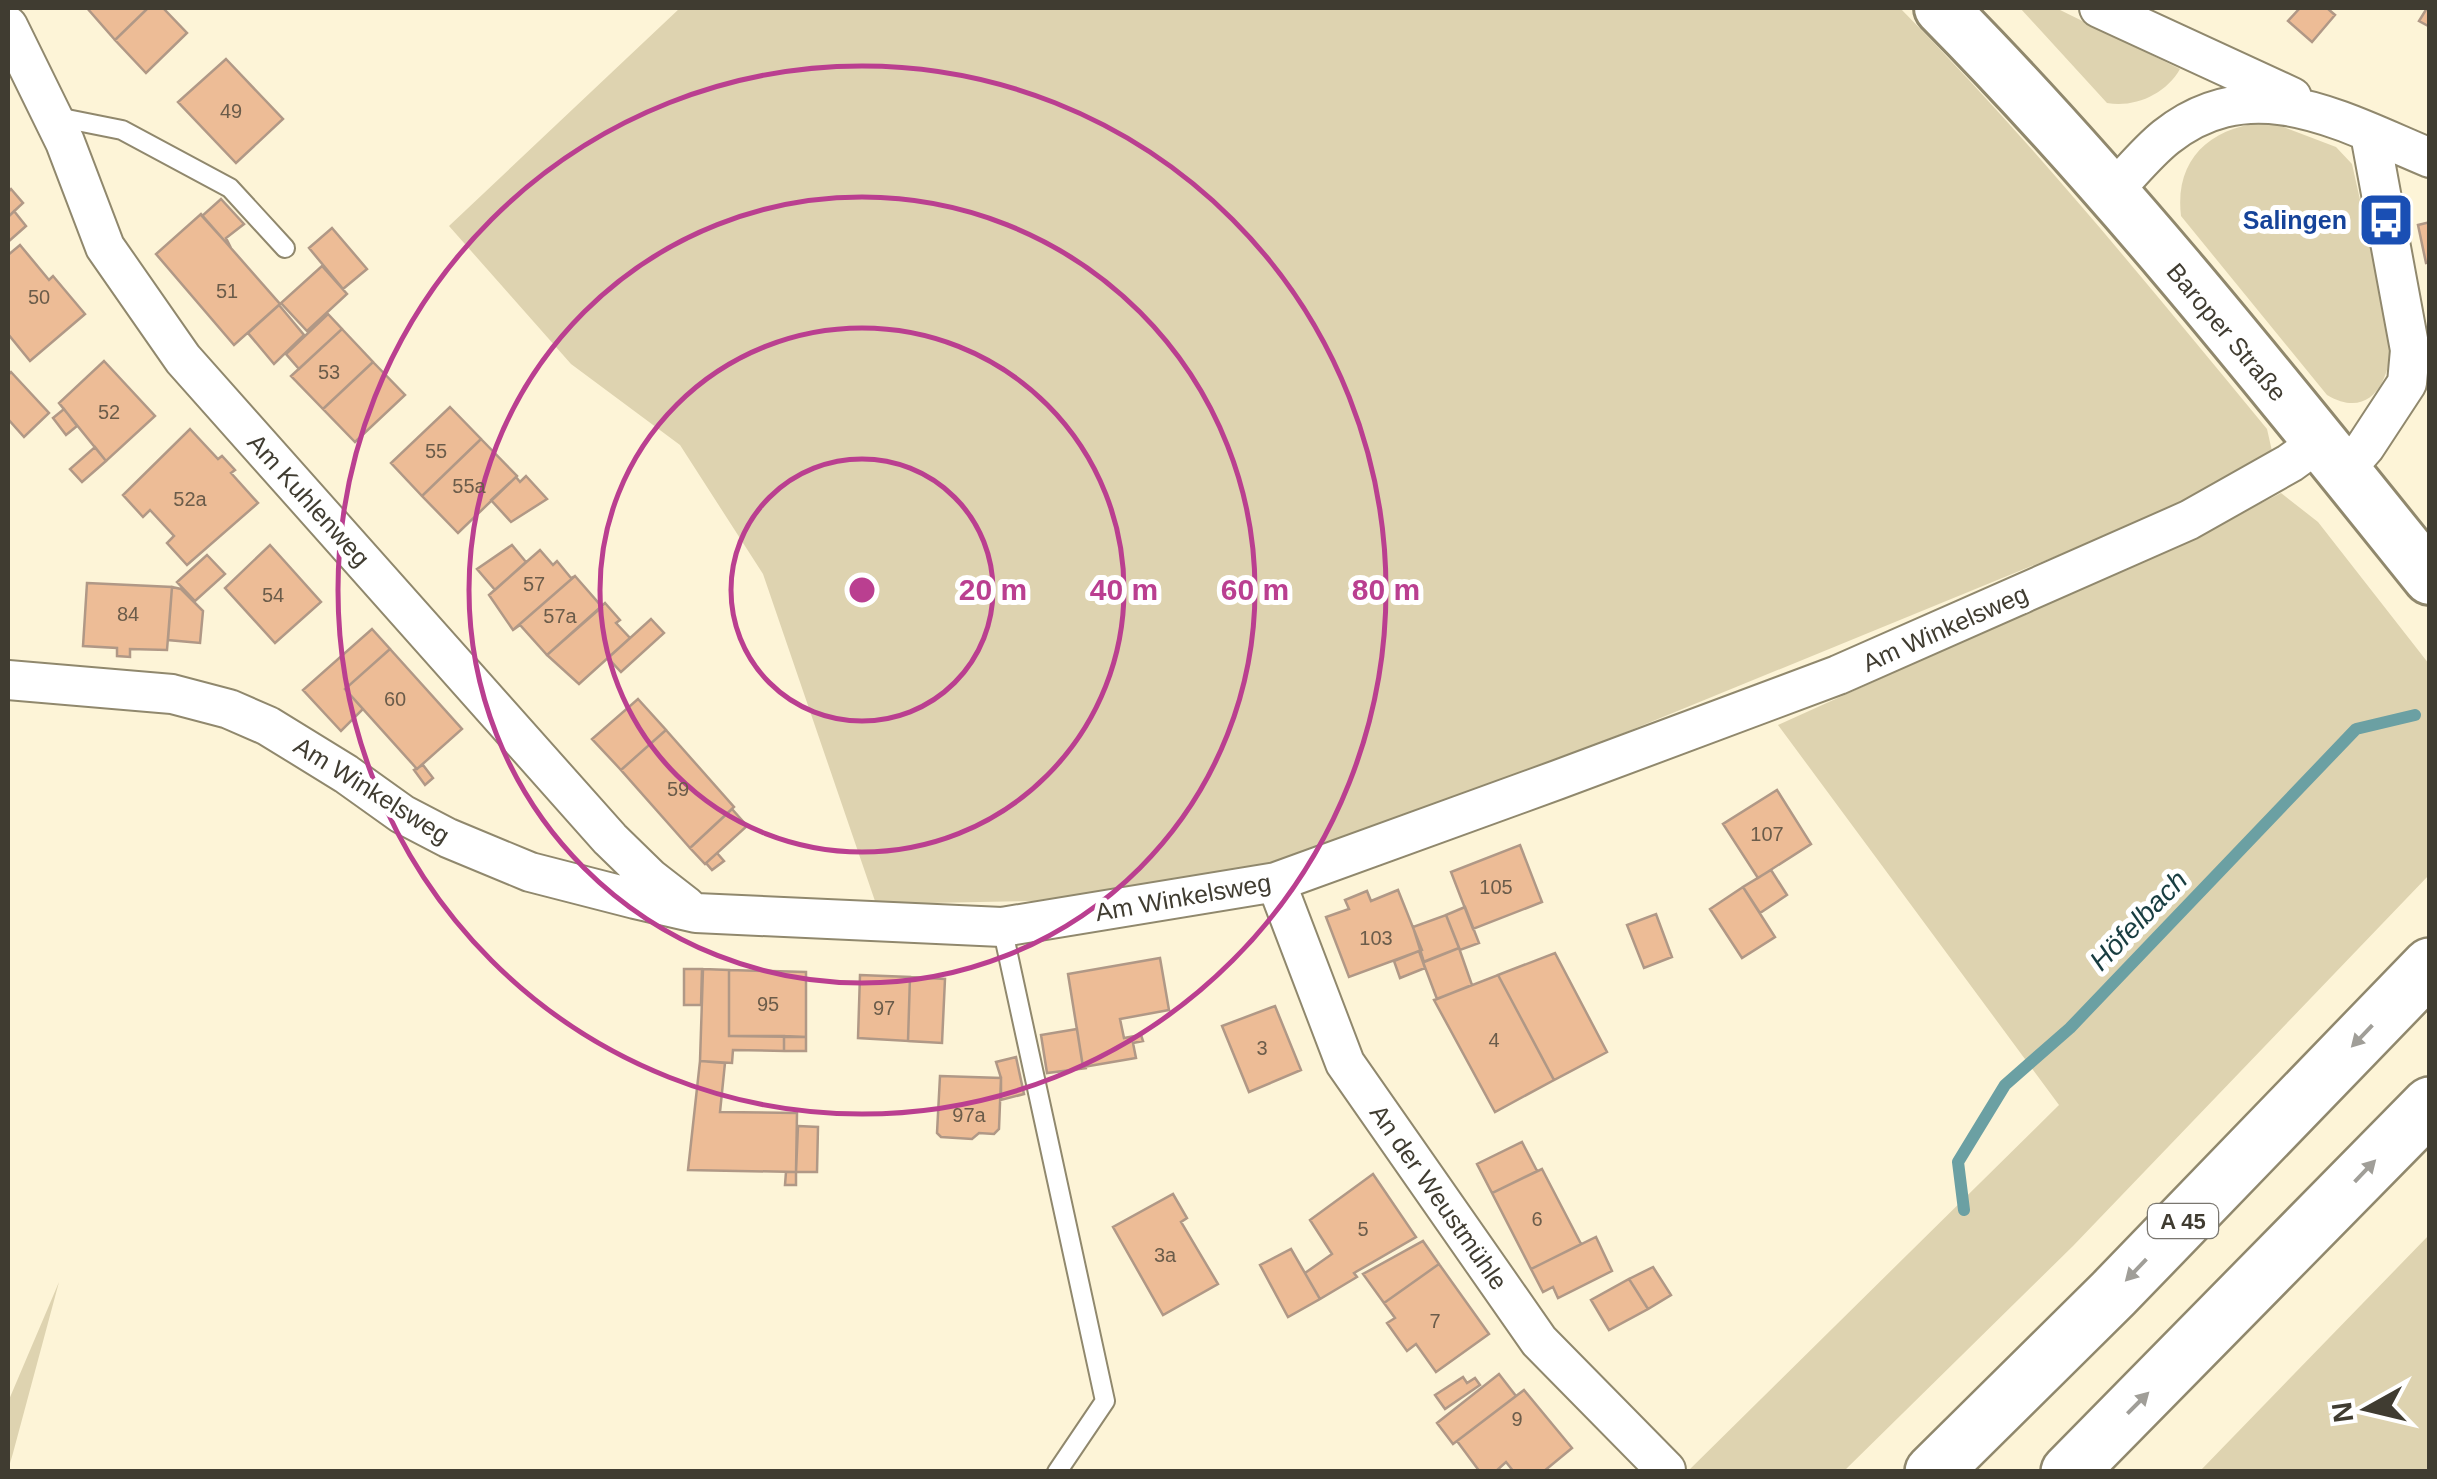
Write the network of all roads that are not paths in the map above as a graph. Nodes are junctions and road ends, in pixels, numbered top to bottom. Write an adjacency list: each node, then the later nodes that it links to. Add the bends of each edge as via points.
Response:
1 (1941, 8): 8 (main road, Baroper Straße)
2 (2100, 8): 4 (street)
3 (8, 26): 5 (street, Am Kuhlenweg)
4 (2330, 115): 6 (street); 8 (street, via 2254,101 2203,115 2166,137)
5 (51, 116): 9 (lane, via 122,130 230,188); 14 (street, Am Kuhlenweg, via 105,247 183,359 610,839)
6 (2370, 134): 7 (street); 10 (street, via 2410,350 2407,383 2365,448)
7 (2430, 158)
8 (2111, 192): 10 (main road, Baroper Straße)
9 (284, 248)
10 (2331, 456): 11 (main road, Baroper Straße); 13 (street, Am Winkelsweg, via 2290,462 2189,520 1838,675)
11 (2430, 578)
12 (8, 680): 14 (street, Am Winkelsweg, via 172,694 229,709 299,744 402,814 488,856)
13 (1276, 882): 15 (street, Am Winkelsweg); 18 (street, An der Weustmühle, via 1345,1063 1539,1341)
14 (696, 913): 15 (street, Am Winkelsweg)
15 (1002, 927): 19 (lane, via 1105,1401)
16 (2430, 966): 20 (highway, A 45, one-way to 20)
17 (2430, 1105): 21 (highway, one-way to 17)
18 (1666, 1470)
19 (1057, 1472)
20 (1934, 1472)
21 (2068, 1472)

